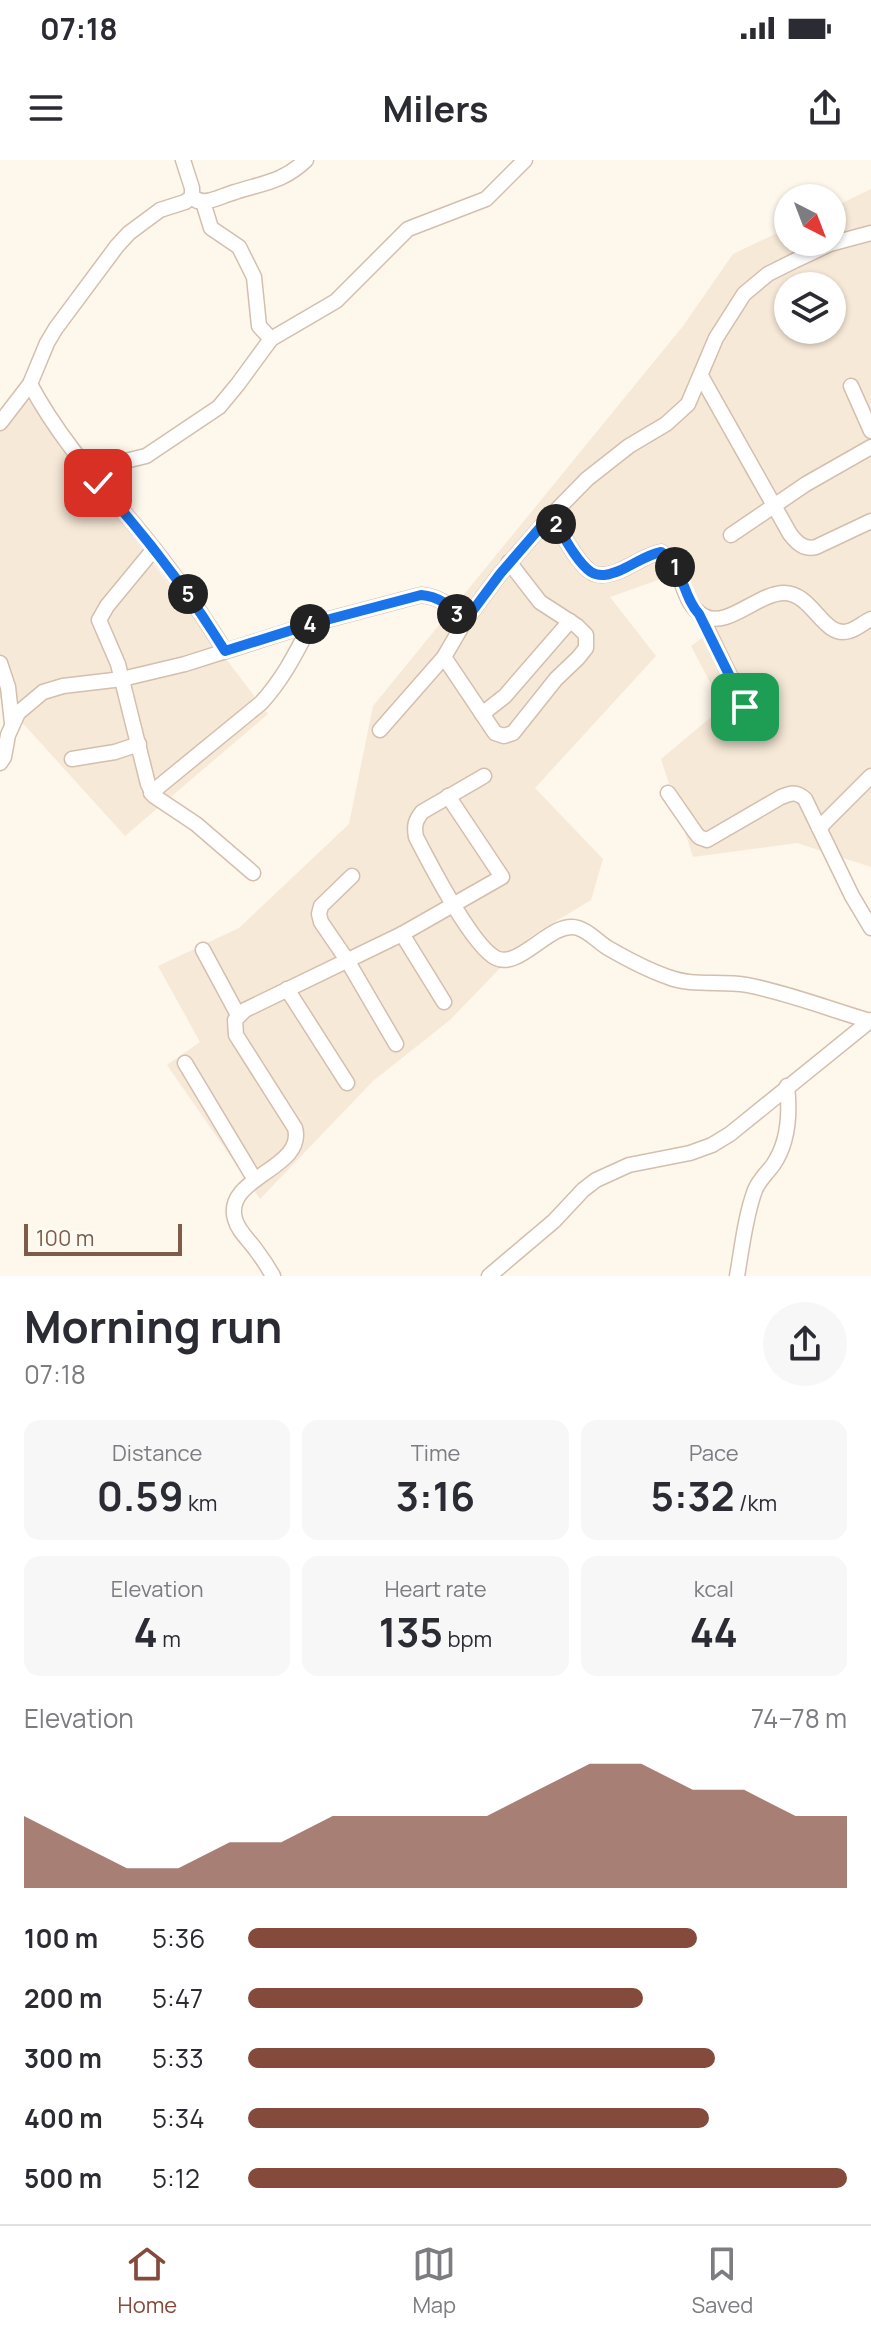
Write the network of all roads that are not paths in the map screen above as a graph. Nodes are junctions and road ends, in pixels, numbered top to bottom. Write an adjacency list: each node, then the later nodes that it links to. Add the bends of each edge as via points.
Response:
1 (183, 160): 4 (street)
2 (306, 160): 4 (street, via 280,179)
3 (525, 160): 6 (street, via 486,199 408,229 336,301)
4 (194, 200): 6 (street, via 211,228 239,247 254,277 259,326); 8 (street, via 150,216 117,246 56,328)
5 (871, 233): 7 (street, via 830,244 768,274 744,294 716,338)
6 (271, 339): 13 (street, via 219,407 146,456)
7 (701, 376): 14 (street); 15 (street, via 678,415 587,479)
8 (30, 384): 10 (street); 13 (street)
9 (851, 386): 11 (street)
10 (0, 423)
11 (871, 431)
12 (871, 447): 14 (street)
13 (88, 470): 18 (street)
14 (775, 506): 16 (street, via 797,543 810,548); 17 (street)
15 (551, 515): 19 (street); 20 (street, via 591,572 610,575 650,554 668,556)
16 (871, 521)
17 (731, 535)
18 (154, 549): 25 (street); 28 (street, via 99,620)
19 (509, 562): 21 (street); 22 (street, via 540,602)
20 (699, 614): 23 (street, via 721,619 763,597 792,593 838,632); 29 (street)
21 (465, 621): 24 (street, via 435,596 421,595); 26 (street)
22 (570, 621): 30 (street, via 505,696); 30 (street, via 586,635 586,648 513,733 495,733)
23 (870, 621)
24 (311, 624): 25 (street); 38 (street, via 269,694)
25 (225, 651): 28 (street)
26 (444, 657): 30 (street); 32 (street)
27 (0, 663): 31 (street)
28 (122, 679): 31 (street, via 43,692); 33 (street)
29 (745, 707)
30 (482, 714)
31 (12, 723): 35 (street)
32 (380, 730)
33 (139, 744): 34 (street); 38 (street)
34 (72, 759)
35 (0, 763)
36 (484, 776): 40 (street)
37 (871, 776): 41 (street)
38 (151, 793): 42 (street)
39 (668, 793): 41 (street, via 699,837 707,840 793,793 805,799)
40 (448, 796): 44 (street, via 422,812 414,828); 44 (street, via 502,877)
41 (819, 828): 45 (street)
42 (253, 873)
43 (352, 876): 48 (street, via 326,899 319,914)
44 (453, 905): 46 (street); 52 (street, via 483,947 504,961 557,932 580,928 632,962 671,978 749,986)
45 (871, 928)
46 (402, 934): 48 (street); 50 (street)
47 (203, 950): 51 (street)
48 (347, 960): 49 (street); 53 (street)
49 (287, 989): 51 (street); 55 (street)
50 (444, 1002)
51 (238, 1015): 57 (street, via 236,1035 297,1136 291,1151)
52 (870, 1020): 56 (street)
53 (396, 1044)
54 (185, 1063): 57 (street)
55 (347, 1083)
56 (787, 1086): 59 (street, via 712,1145 629,1165 596,1180); 60 (street, via 784,1139 774,1164 757,1185)
57 (255, 1180): 58 (street, via 236,1199 233,1215)
58 (273, 1276)
59 (489, 1276)
60 (737, 1276)

